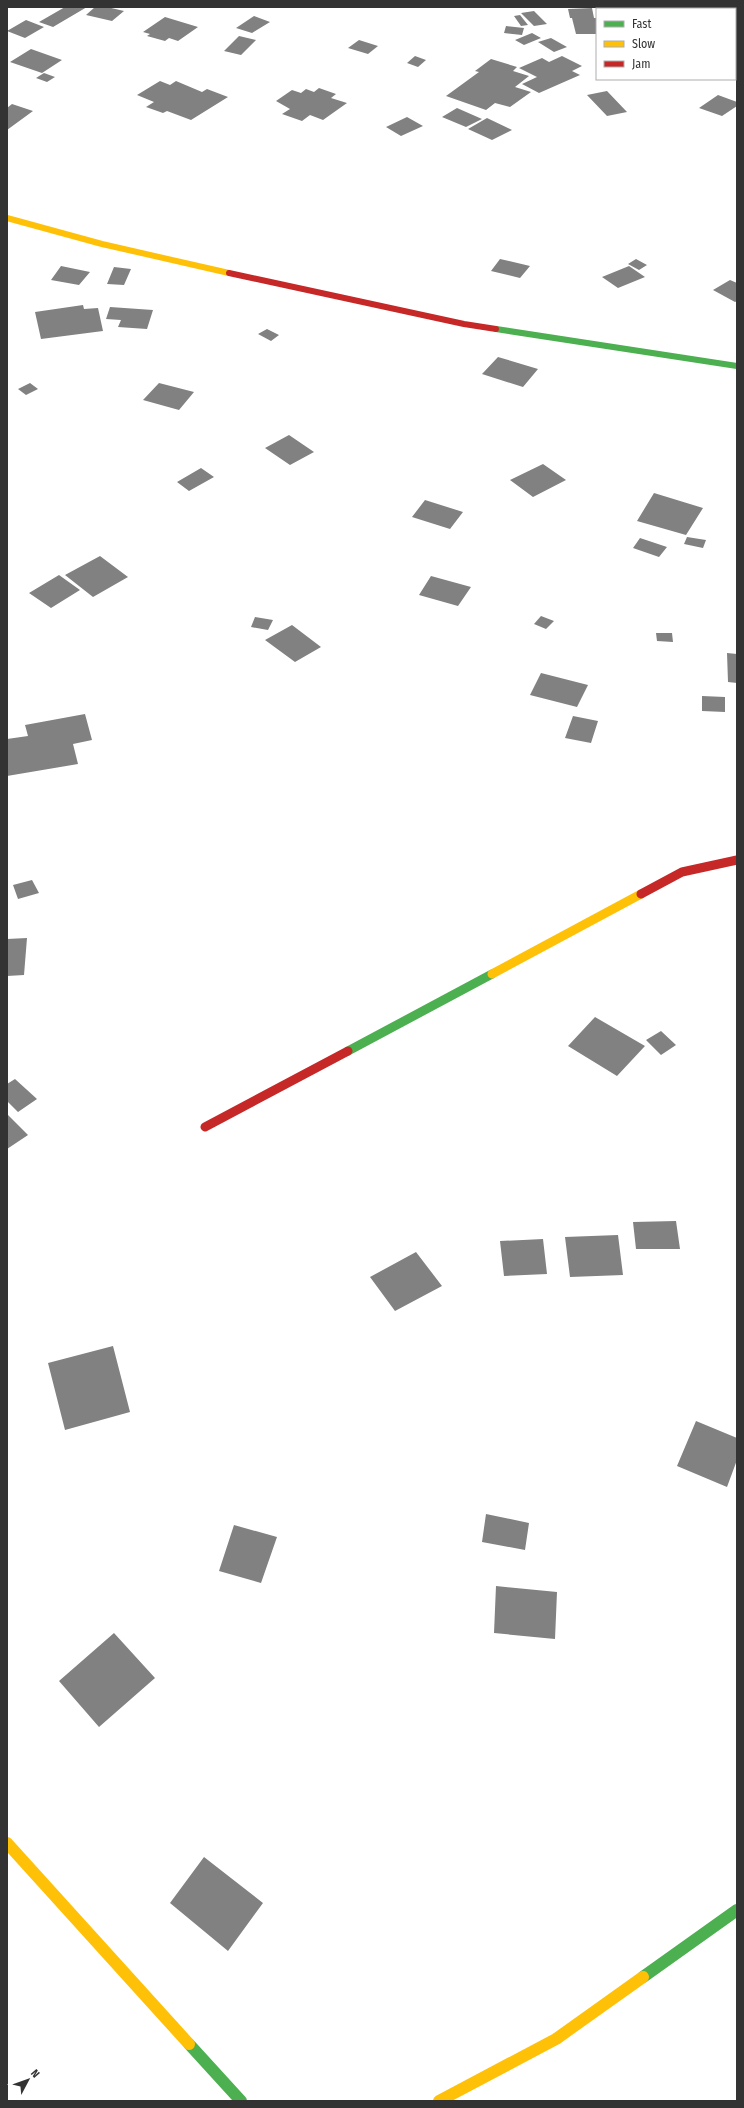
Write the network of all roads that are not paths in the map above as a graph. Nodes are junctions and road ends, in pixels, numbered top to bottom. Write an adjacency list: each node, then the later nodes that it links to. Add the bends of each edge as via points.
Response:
1 (7, 218): 2 (street, via 102,244 235,275 464,324)
2 (737, 366)
3 (737, 860): 4 (street, via 682,872)
4 (205, 1127)
5 (7, 1843): 7 (street)
6 (737, 1910): 8 (street, via 556,2039)
7 (241, 2101)
8 (439, 2101)

